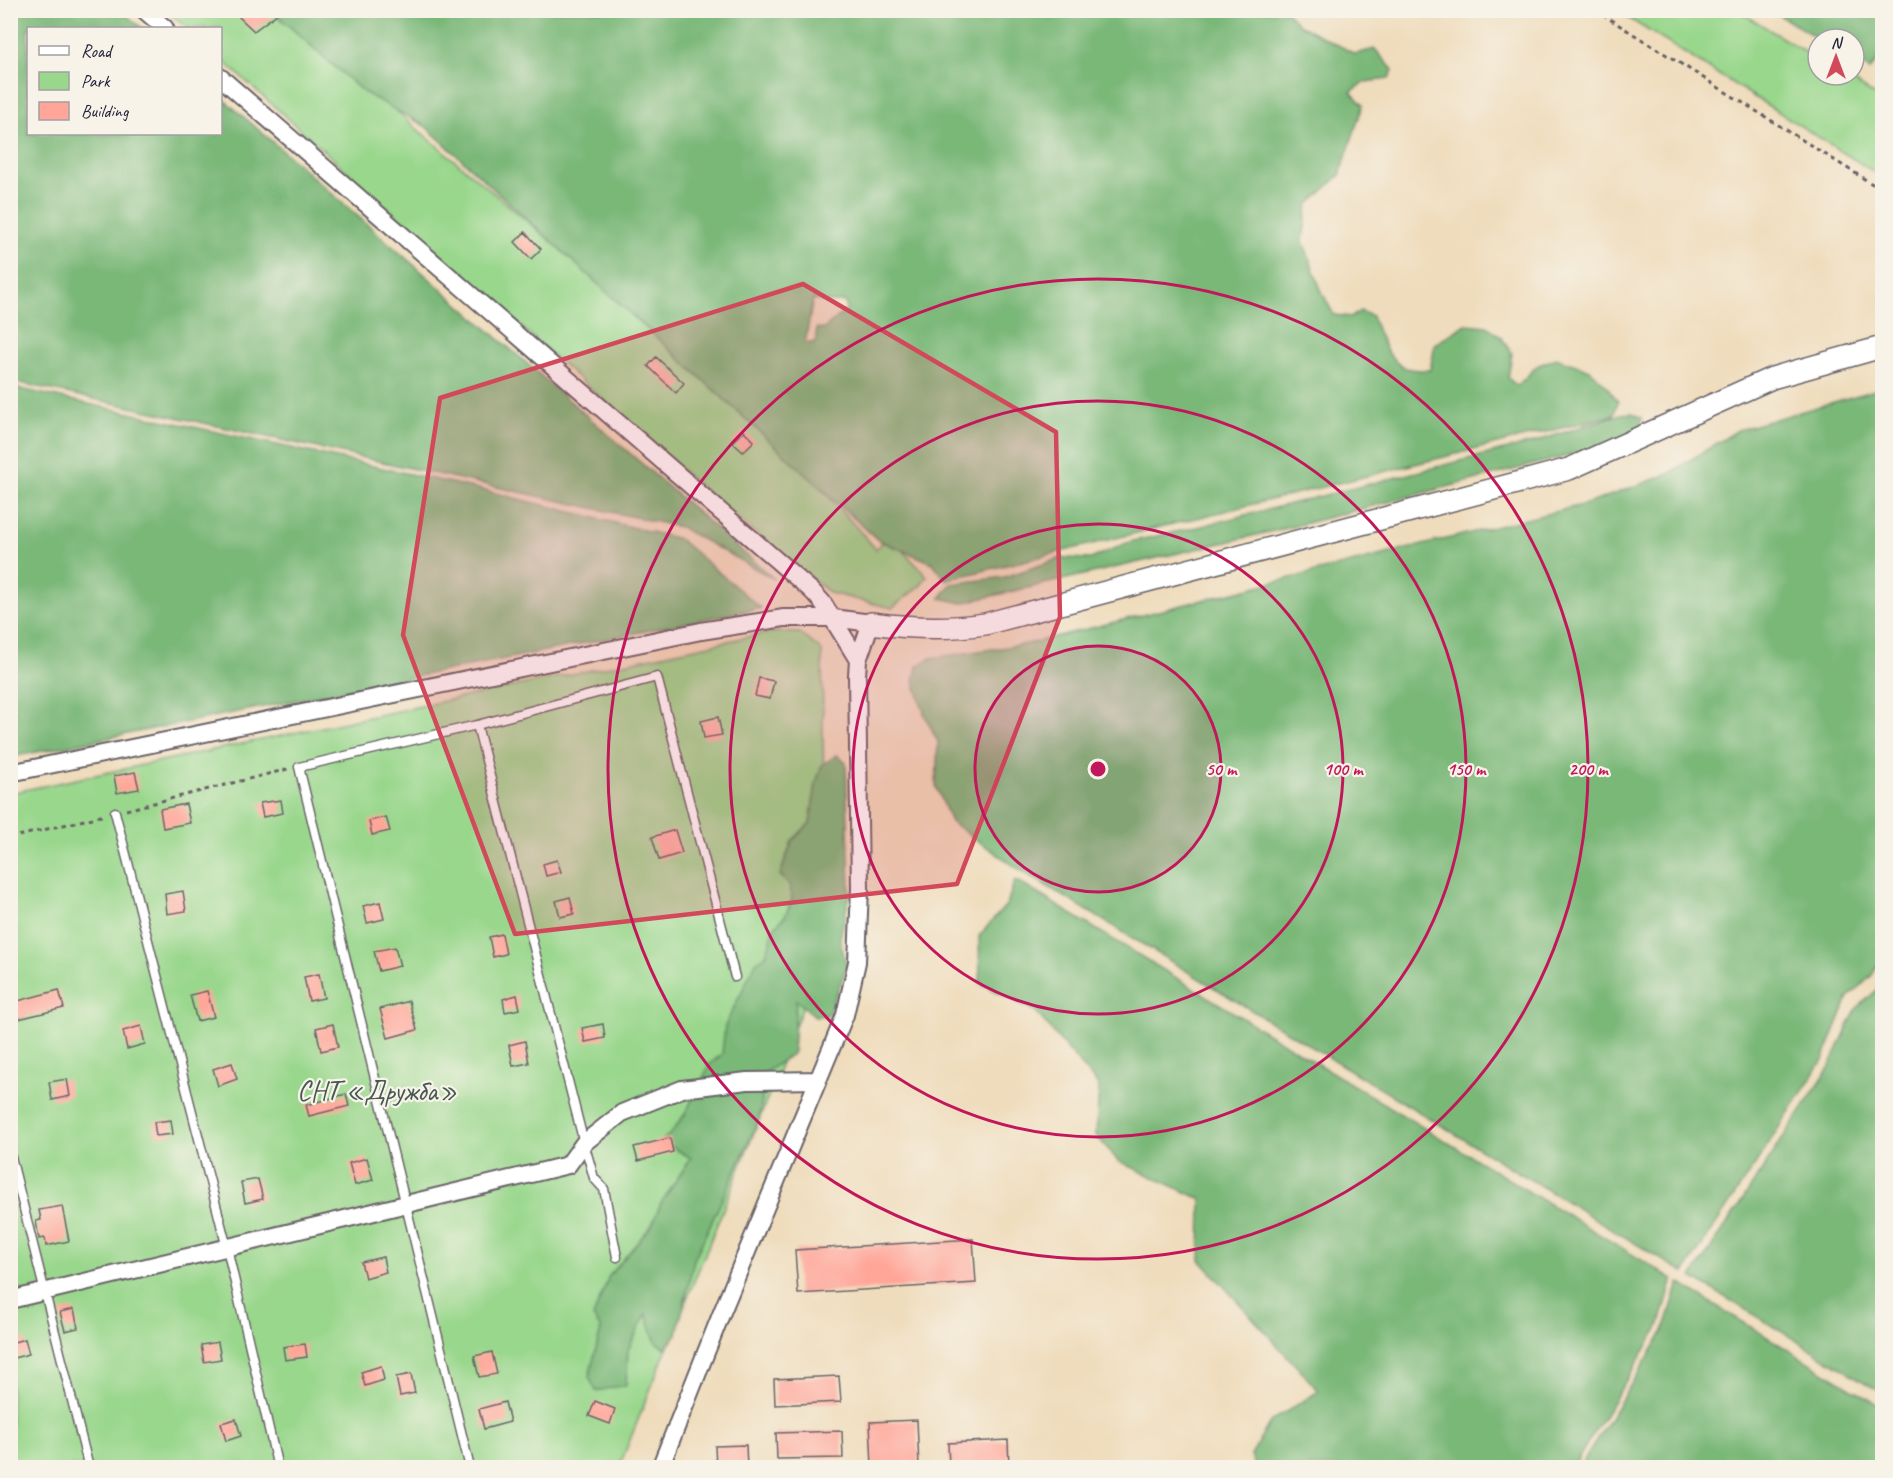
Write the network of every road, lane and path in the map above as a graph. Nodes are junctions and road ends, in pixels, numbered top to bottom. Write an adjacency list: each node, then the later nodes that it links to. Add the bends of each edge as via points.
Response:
1 (144, 10): 3 (street)
2 (1595, 10): 5 (path)
3 (164, 27)
4 (222, 79): 7 (street, via 812,591)
5 (1882, 190)
6 (1882, 347): 8 (street, via 1772,378 1569,469 985,624 936,628)
7 (833, 618): 8 (street); 9 (street); 12 (street, via 776,618 701,631)
8 (871, 623): 9 (street)
9 (858, 660): 16 (street, via 857,962 845,1015)
10 (477, 725): 11 (lane); 15 (lane, via 657,677); 17 (lane)
11 (299, 767): 13 (path); 19 (lane)
12 (10, 773)
13 (115, 812): 14 (path); 20 (lane)
14 (10, 838)
15 (735, 977)
16 (818, 1080): 17 (street, via 747,1081 682,1089 622,1113); 27 (street)
17 (584, 1143): 19 (street, via 568,1165); 21 (lane, via 594,1178 604,1189)
18 (10, 1153): 22 (lane)
19 (405, 1204): 20 (street); 26 (lane)
20 (227, 1248): 22 (street); 25 (lane)
21 (617, 1257)
22 (45, 1292): 23 (street); 24 (lane)
23 (10, 1300)
24 (89, 1467)
25 (278, 1467)
26 (470, 1467)
27 (660, 1467)

